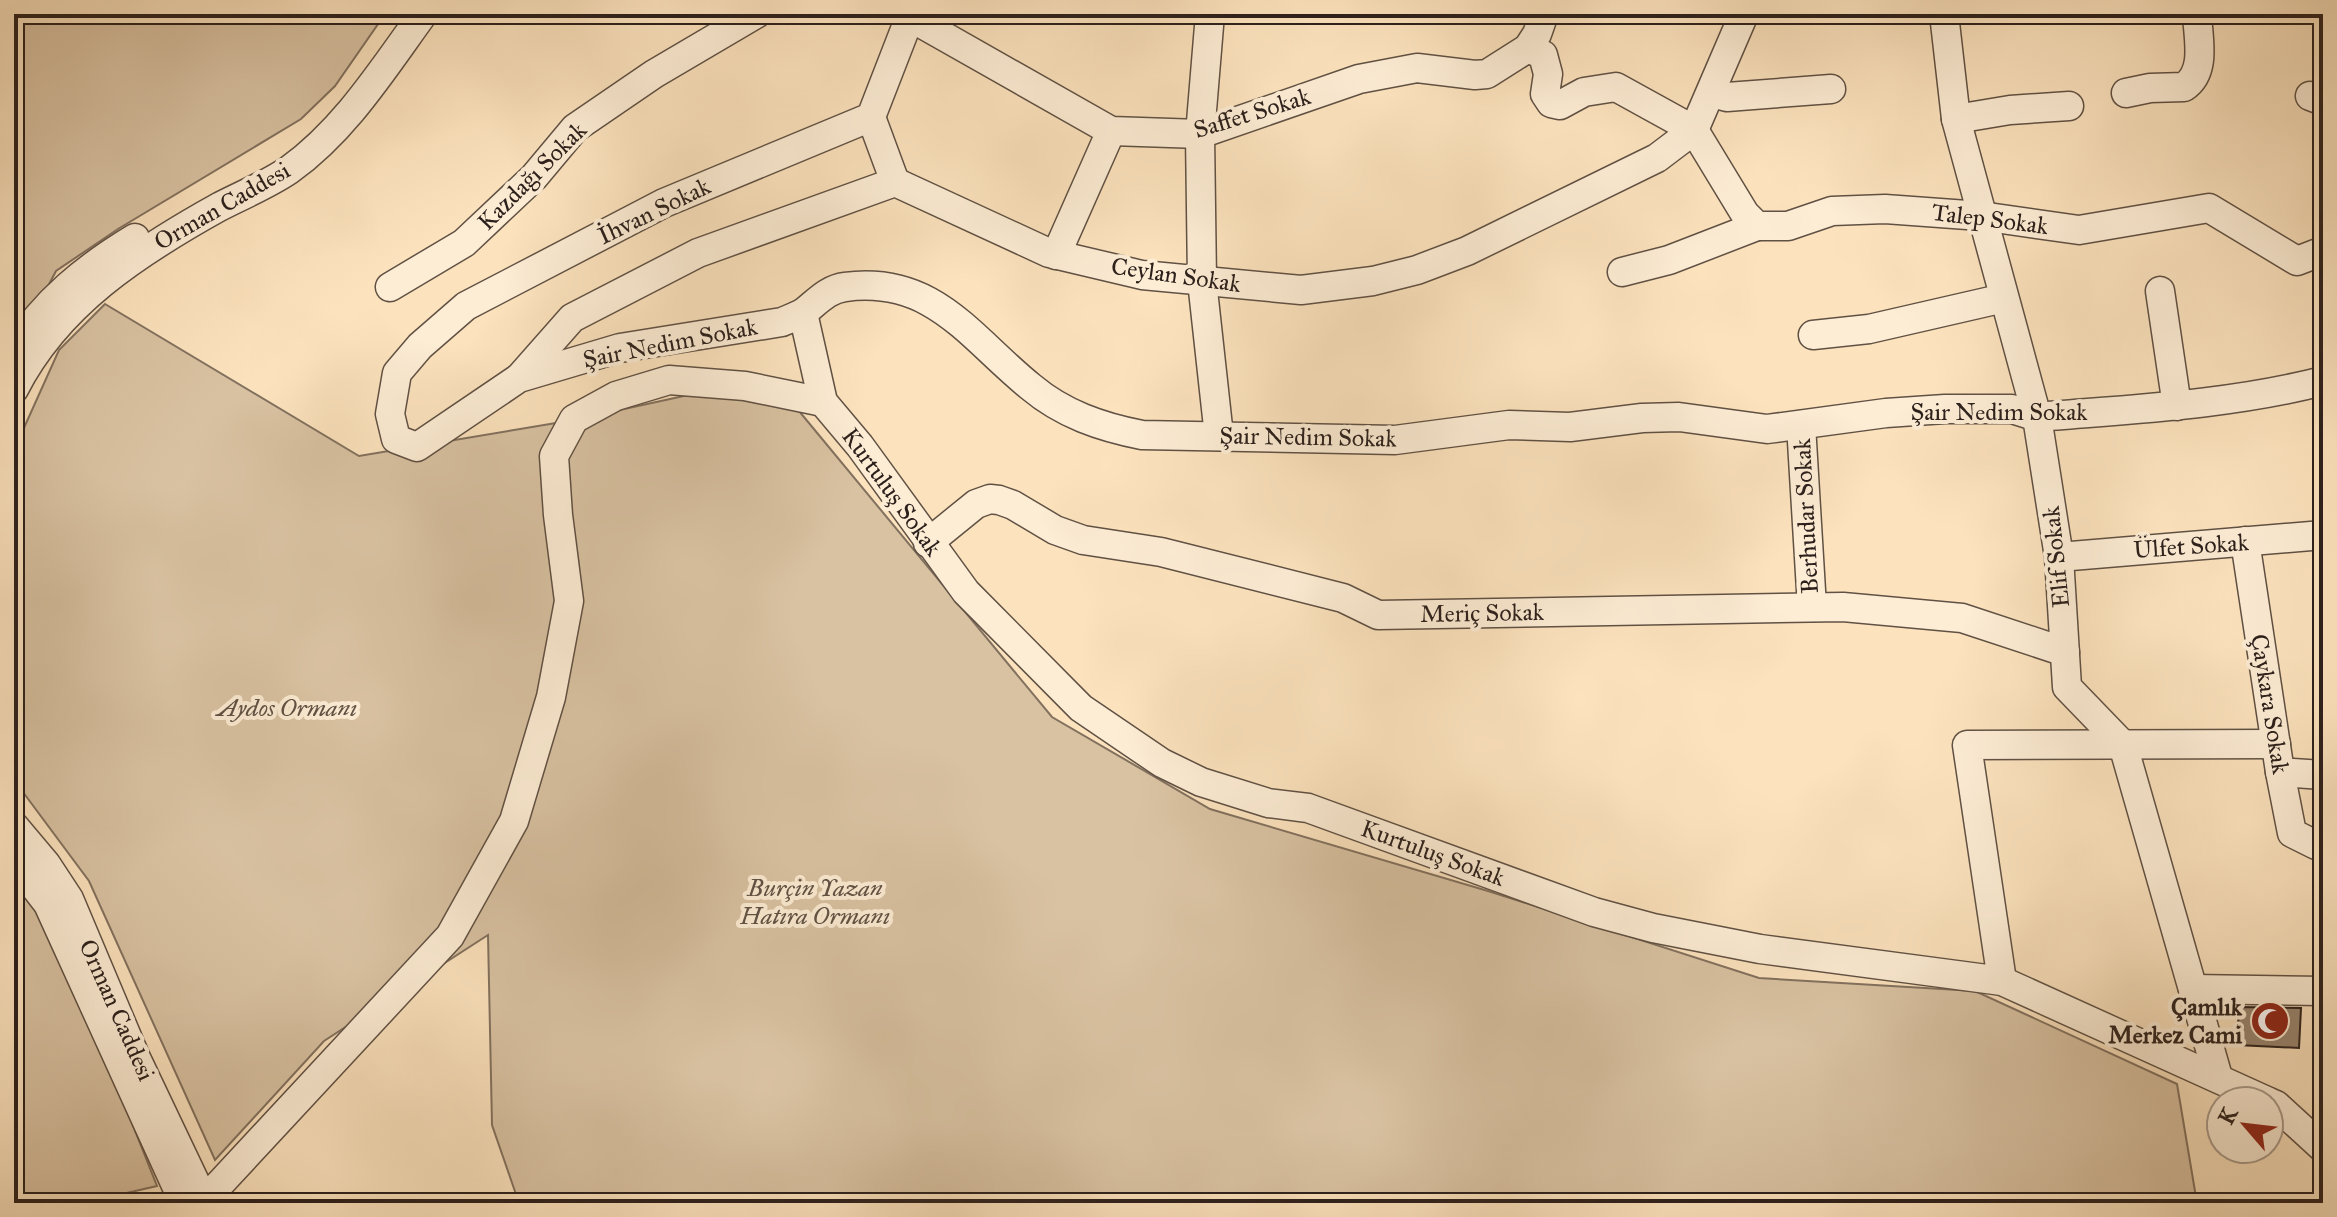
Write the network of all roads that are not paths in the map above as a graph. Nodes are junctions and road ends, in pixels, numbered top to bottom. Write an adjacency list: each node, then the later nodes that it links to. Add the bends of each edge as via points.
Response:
1 (401, 14): 32 (street, Orman Caddesi, via 345,89 286,150 97,261 67,285)
2 (423, 14): 35 (street, Orman Caddesi, via 355,106 318,146 288,170 126,264 44,340)
3 (756, 14): 27 (street, Kazdağı Sokak, via 575,128 534,177 464,243)
4 (1210, 14): 19 (street)
5 (1544, 14): 10 (street)
6 (1744, 14): 12 (street, Ceylan Sokak)
7 (1944, 14): 16 (street, Elif Sokak)
8 (2197, 14): 13 (street, via 2199,64 2189,84)
9 (911, 16): 15 (street); 18 (street, Saffet Sokak)
10 (1528, 48): 17 (street, via 1543,55 1548,74 1545,94 1551,103 1560,105 1584,92 1616,87); 19 (street, Saffet Sokak, via 1487,74 1417,68 1359,79)
11 (1831, 89): 12 (street, via 1727,97)
12 (1712, 93): 17 (street, Ceylan Sokak)
13 (2126, 93)
14 (2069, 106): 16 (street)
15 (871, 117): 20 (street); 38 (street, İhvan Sokak, via 664,203 466,306 397,373)
16 (1956, 119): 21 (street, Elif Sokak)
17 (1694, 130): 22 (street); 26 (street, Ceylan Sokak, via 1643,166 1417,270 1301,290)
18 (1111, 131): 19 (street, Saffet Sokak); 24 (street)
19 (1200, 134): 26 (street)
20 (895, 182): 24 (street, Ceylan Sokak); 33 (street, via 698,253 572,318)
21 (1981, 216): 22 (street, Talep Sokak, via 1854,210 1832,211 1788,226); 23 (street, Talep Sokak, via 2079,230 2209,208 2297,261); 29 (street, Elif Sokak)
22 (1757, 226): 25 (street, Talep Sokak)
23 (2323, 251)
24 (1056, 255): 26 (street, Ceylan Sokak, via 1142,275)
25 (1622, 272)
26 (1202, 281): 41 (street)
27 (390, 287)
28 (2160, 291): 37 (street)
29 (2004, 298): 31 (street, via 1869,329); 39 (street, Elif Sokak)
30 (803, 313): 33 (street, Şair Nedim Sokak, via 782,322 620,348); 36 (street, Kurtuluş Sokak); 41 (street, Şair Nedim Sokak, via 817,299 843,287 903,290 968,327 1033,389 1071,414 1142,435)
31 (1813, 335)
32 (14, 350)
33 (519, 378): 38 (street, Şair Nedim Sokak, via 417,447 396,439)
34 (2323, 381): 37 (street, Şair Nedim Sokak, via 2270,395)
35 (14, 389)
36 (823, 402): 44 (street, Kurtuluş Sokak); 62 (street, via 745,386 669,380 616,396 574,419 554,456 569,601 551,697 514,821 450,936)
37 (2177, 406): 39 (street, Şair Nedim Sokak)
38 (390, 414)
39 (2037, 417): 40 (street, Şair Nedim Sokak, via 2012,409 1945,409); 45 (street, Elif Sokak)
40 (1801, 425): 41 (street, Şair Nedim Sokak, via 1767,429 1666,417 1570,427 1509,425 1395,440); 46 (street, Berhudar Sokak)
41 (1219, 436)
42 (2323, 535): 43 (street, Ülfet Sokak)
43 (2245, 541): 45 (street, Ülfet Sokak); 48 (street, Çaykara Sokak)
44 (928, 543): 46 (street, Meriç Sokak, via 976,504 990,499 1083,540 1161,552 1343,598 1378,615); 55 (street, Kurtuluş Sokak, via 966,592 1081,708 1162,763 1201,782 1268,803 1308,808 1594,912 1653,928 1760,949)
45 (2059, 557): 47 (street, Elif Sokak)
46 (1812, 607): 47 (street, Meriç Sokak, via 1962,618)
47 (2065, 652): 49 (street, Elif Sokak, via 2067,687)
48 (2276, 744): 49 (street); 50 (street, Çaykara Sokak)
49 (2123, 745): 55 (street, via 1967,745); 56 (street, Elif Sokak)
50 (2280, 772): 51 (street); 53 (street, Çaykara Sokak, via 2292,833)
51 (2323, 775)
52 (14, 826): 62 (street, Orman Caddesi, via 69,899)
53 (2323, 846)
54 (14, 860): 62 (street, Orman Caddesi, via 48,904)
55 (2002, 981): 58 (street, Kurtuluş Sokak)
56 (2193, 989): 57 (street); 58 (street, Elif Sokak)
57 (2323, 991)
58 (2218, 1077): 59 (street, Kurtuluş Sokak)
59 (2235, 1085)
60 (2285, 1113): 61 (street, Kurtuluş Sokak)
61 (2323, 1148)
62 (199, 1203)

